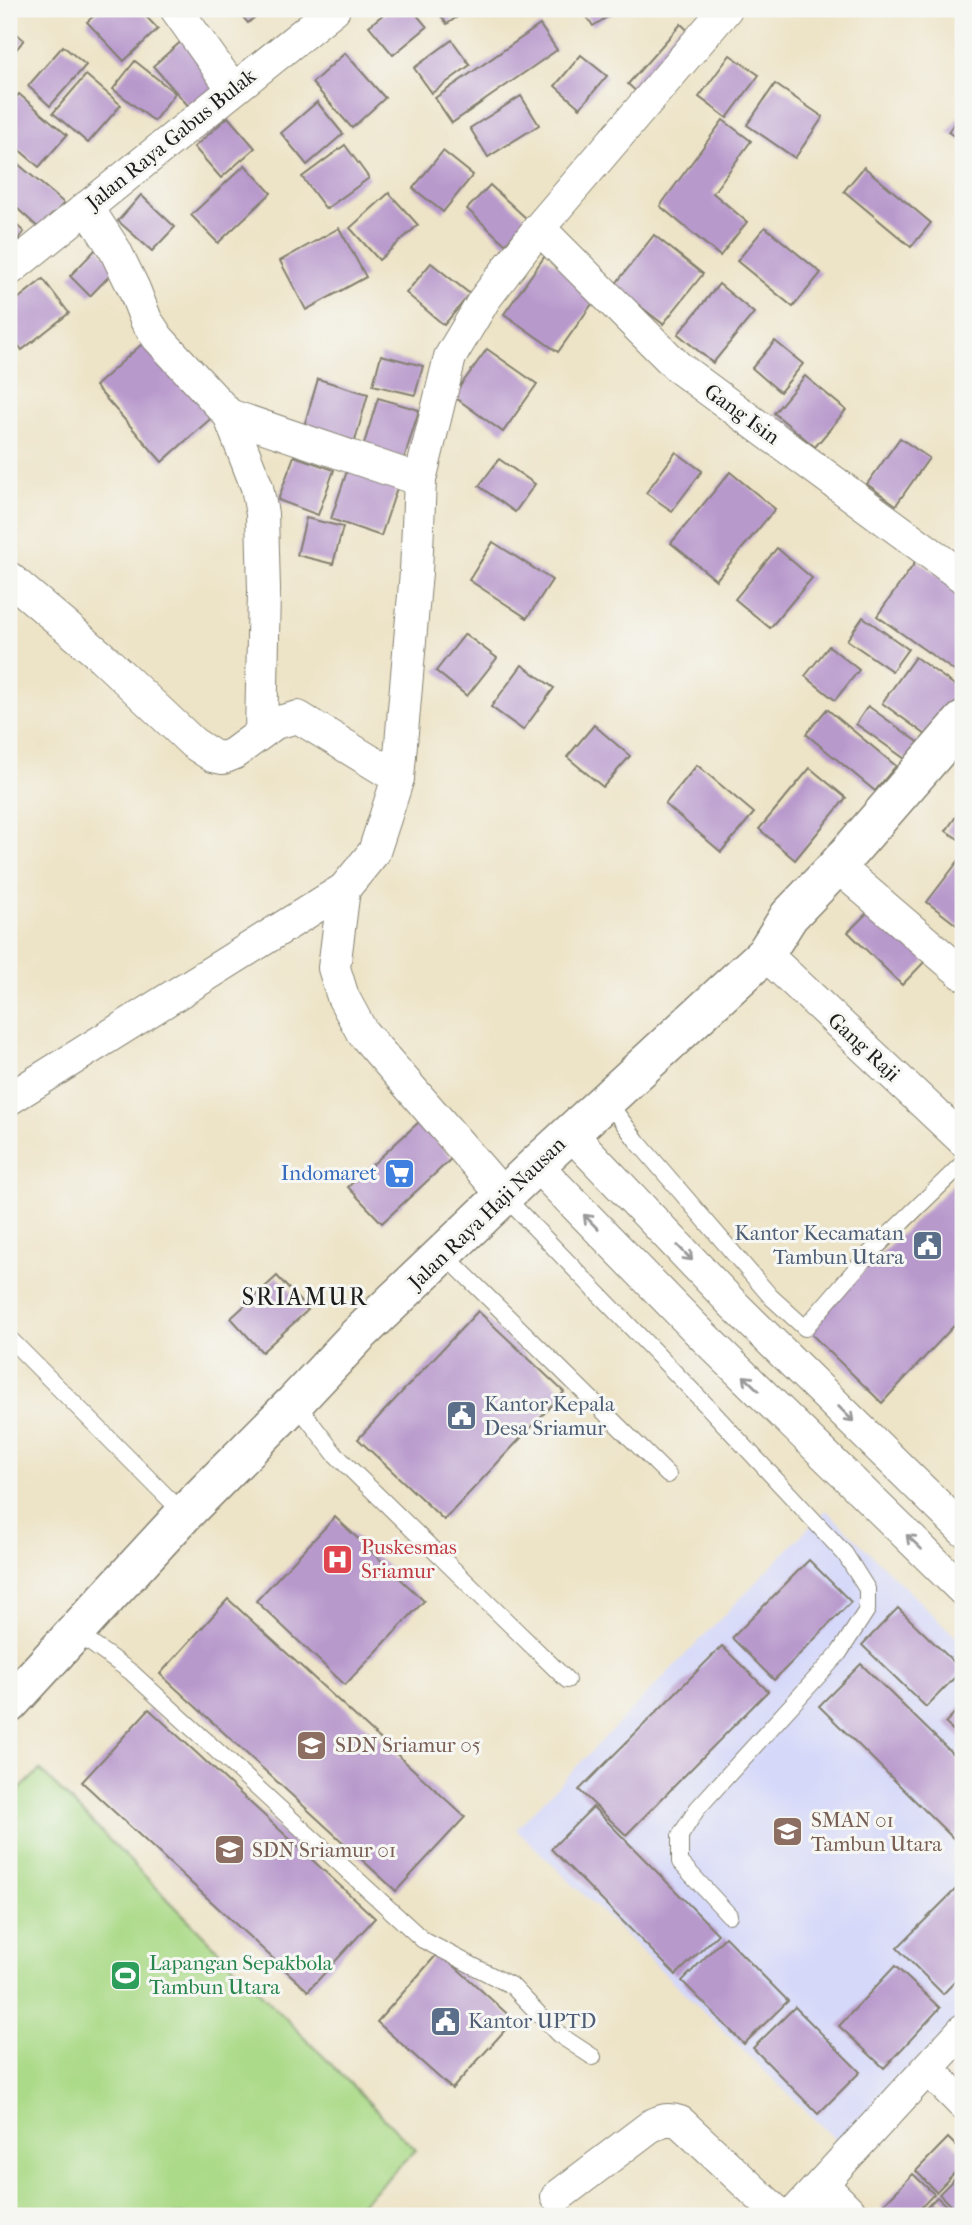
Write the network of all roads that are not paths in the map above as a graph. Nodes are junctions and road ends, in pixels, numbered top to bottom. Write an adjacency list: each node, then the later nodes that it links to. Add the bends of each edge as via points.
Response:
1 (176, 9): 4 (street)
2 (334, 9): 4 (street, Jalan Raya Gabus Bulak)
3 (726, 9): 6 (street)
4 (233, 89): 5 (street, Jalan Raya Gabus Bulak)
5 (87, 206): 7 (street, Jalan Raya Gabus Bulak); 8 (street, via 115,250 158,338)
6 (539, 228): 9 (street, via 484,300 450,357); 10 (street, Gang Isin, via 678,367)
7 (9, 270)
8 (229, 415): 9 (street); 13 (street, via 262,514)
9 (419, 480): 14 (street)
10 (963, 577)
11 (9, 578): 13 (street, via 201,749 223,758)
12 (963, 721): 15 (street, Jalan Raya Haji Nausan)
13 (261, 733): 14 (street, via 275,723 298,718)
14 (398, 778): 16 (street, via 374,852)
15 (837, 866): 17 (street, Jalan Raya Haji Nausan, via 789,916); 18 (street)
16 (344, 889): 19 (street); 24 (street, via 334,968 343,997 362,1032)
17 (765, 954): 20 (street, Jalan Raya Haji Nausan); 22 (street, Gang Raji)
18 (963, 974)
19 (9, 1099)
20 (607, 1101): 21 (street, Jalan Raya Haji Nausan); 22 (lane, via 771,1297 805,1328)
21 (570, 1133): 23 (street, Jalan Raya Haji Nausan); 26 (street, one-way to 26)
22 (962, 1141)
23 (536, 1165): 24 (street, Jalan Raya Haji Nausan); 27 (street, one-way to 23)
24 (504, 1196): 25 (street, Jalan Raya Haji Nausan); 37 (lane, via 845,1554 867,1589 867,1610 839,1653 697,1809 680,1836 680,1862)
25 (444, 1254): 29 (street, Jalan Raya Haji Nausan); 30 (lane)
26 (733, 1304): 27 (street); 32 (street, one-way to 32)
27 (702, 1335): 33 (street, one-way to 27)
28 (9, 1338): 31 (lane)
29 (295, 1402): 31 (street, Jalan Raya Haji Nausan); 35 (lane, via 335,1454)
30 (668, 1475)
31 (184, 1514): 34 (street, Jalan Raya Haji Nausan)
32 (963, 1530)
33 (963, 1590)
34 (75, 1632): 36 (street, Jalan Raya Haji Nausan); 39 (lane, via 131,1672 423,1940 512,1986 558,2034)
35 (567, 1680)
36 (9, 1704)
37 (729, 1915)
38 (963, 2030): 40 (street)
39 (593, 2057)
40 (928, 2069): 41 (street); 42 (street)
41 (963, 2104)
42 (822, 2184): 45 (street); 46 (street)
43 (557, 2197): 44 (street, via 652,2125 672,2119)
44 (781, 2216)
45 (792, 2216)
46 (853, 2216)

